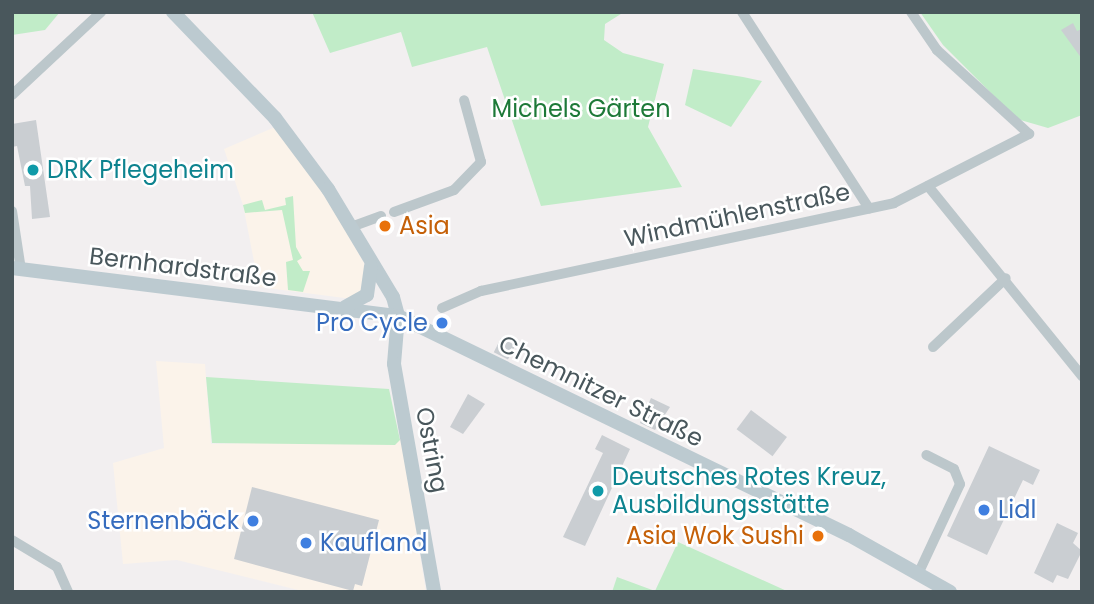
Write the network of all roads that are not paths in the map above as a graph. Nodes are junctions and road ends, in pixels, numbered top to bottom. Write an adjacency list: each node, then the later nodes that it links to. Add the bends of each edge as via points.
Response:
1 (101, 12): 5 (street)
2 (173, 12): 12 (street, via 275,118)
3 (741, 12): 8 (street)
4 (911, 12): 7 (street, Windmühlenstraße, via 937,50 1029,134)
5 (12, 95)
6 (464, 100): 10 (street, via 481,162 454,190)
7 (928, 186): 8 (street, Windmühlenstraße); 15 (street)
8 (869, 208): 17 (street, Windmühlenstraße, via 481,291)
9 (12, 211): 14 (street, Bernhardstraße)
10 (394, 212)
11 (381, 216): 12 (street)
12 (351, 227): 13 (street)
13 (371, 261): 16 (street, via 372,288); 18 (street)
14 (17, 269): 16 (street, Bernhardstraße)
15 (1006, 278): 19 (street); 20 (street)
16 (344, 308): 18 (street, Bernhardstraße)
17 (442, 308)
18 (398, 316): 23 (street, Chemnitzer Straße); 25 (street, Ostring, via 394,365)
19 (933, 347)
20 (1082, 376)
21 (926, 455): 23 (street, via 954,469 960,484)
22 (12, 540): 24 (street, via 57,566)
23 (919, 572): 26 (street, Chemnitzer Straße)
24 (68, 592)
25 (434, 592)
26 (950, 592)

